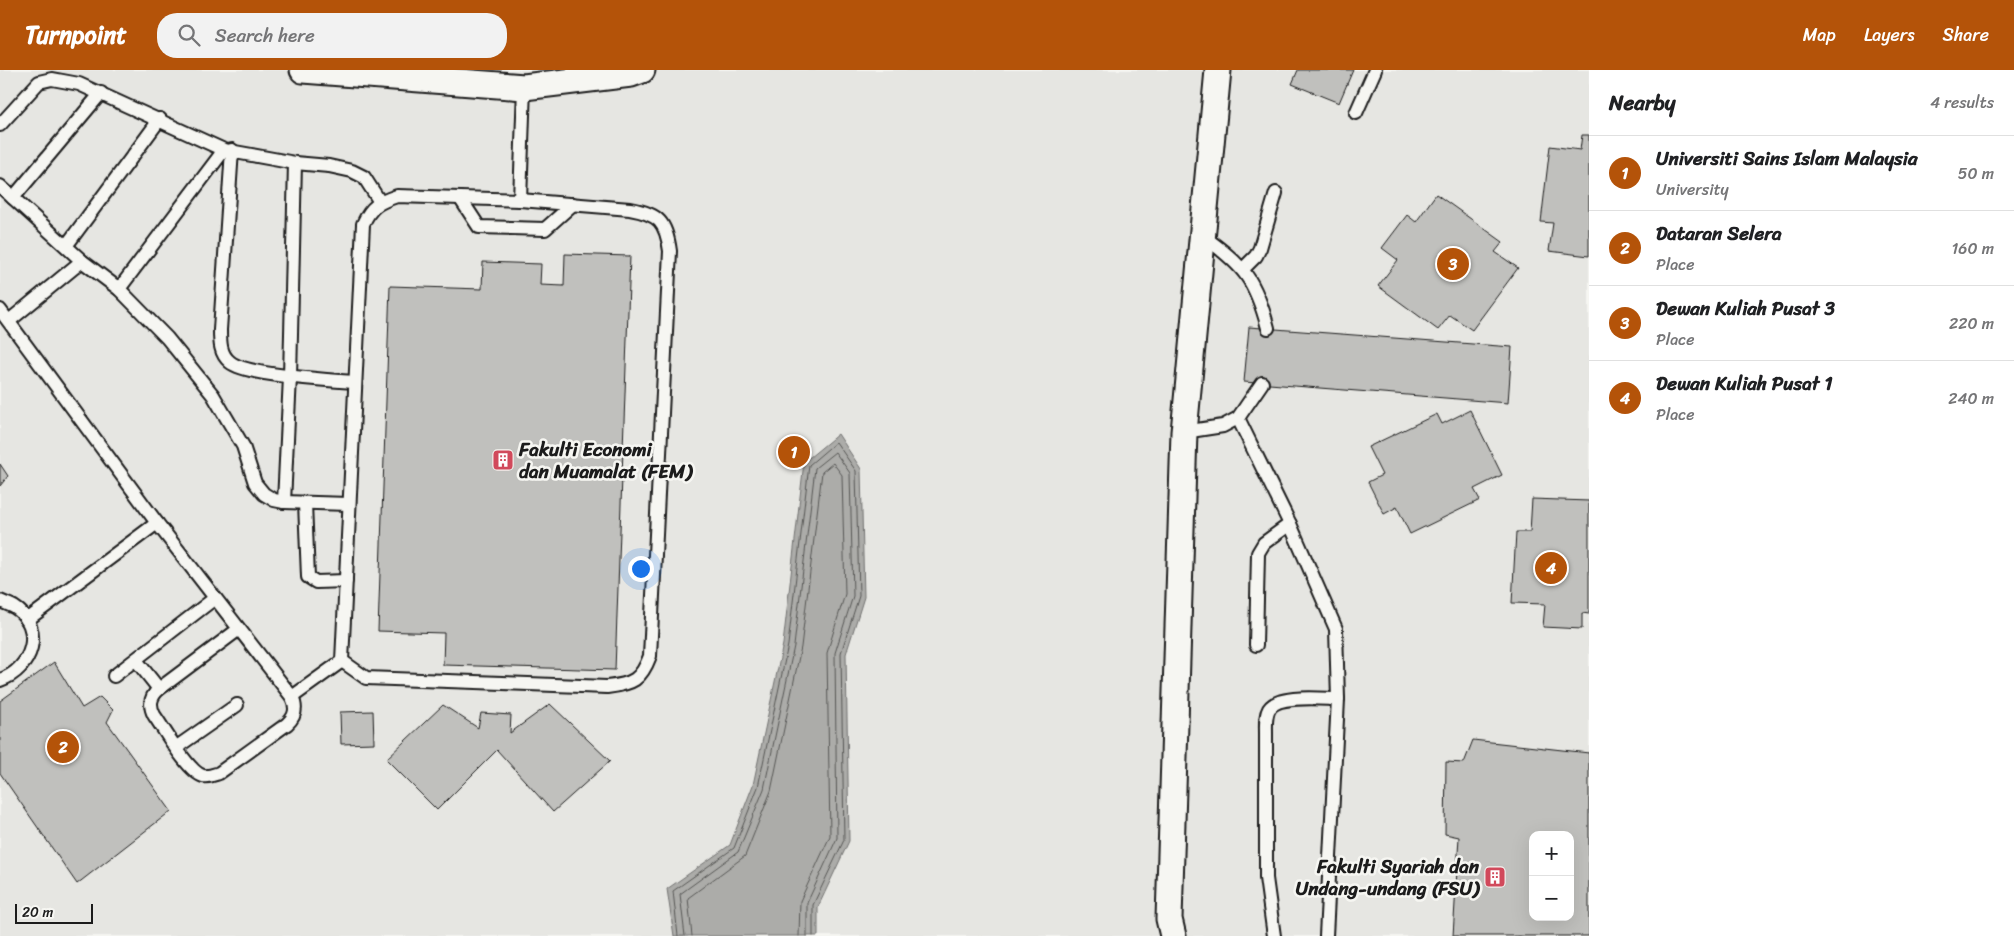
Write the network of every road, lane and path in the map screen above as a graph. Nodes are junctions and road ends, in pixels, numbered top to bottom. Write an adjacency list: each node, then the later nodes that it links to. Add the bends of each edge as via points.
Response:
1 (304, 70): 5 (street)
2 (642, 70): 5 (street)
3 (1218, 70): 19 (street)
4 (1375, 70): 7 (lane)
5 (524, 87): 16 (lane)
6 (101, 93): 8 (lane); 9 (lane, via 79,84 45,79 34,86); 14 (lane)
7 (1356, 113)
8 (160, 119): 10 (lane); 20 (lane)
9 (0, 125)
10 (228, 150): 11 (lane); 23 (lane); 27 (lane, via 220,344 231,363)
11 (295, 163): 17 (lane, via 352,171 364,177); 27 (lane)
12 (0, 186): 14 (lane)
13 (1276, 193): 22 (lane, via 1260,248)
14 (13, 198): 20 (lane)
15 (460, 198): 16 (lane); 17 (lane, via 397,196); 18 (lane, via 479,227 545,229)
16 (520, 200): 18 (lane)
17 (380, 202): 28 (lane, via 368,213 363,224)
18 (573, 204): 44 (lane, via 647,212 661,222 668,238 670,261 650,656 644,672 634,680 607,688 366,678)
19 (1203, 236): 22 (lane, via 1230,255); 31 (street)
20 (66, 246): 21 (lane)
21 (82, 261): 23 (lane); 25 (lane)
22 (1243, 269): 26 (lane, via 1260,301)
23 (119, 289): 32 (lane, via 167,338 213,394 243,446 255,483 264,494)
24 (0, 310): 25 (lane)
25 (9, 321): 35 (lane)
26 (1268, 328)
27 (290, 377): 28 (lane); 32 (lane)
28 (355, 382): 34 (lane)
29 (1262, 383): 30 (lane)
30 (1238, 418): 31 (lane, via 1223,426); 36 (lane)
31 (1184, 432): 52 (street, via 1169,919)
32 (284, 502): 33 (lane)
33 (306, 503): 34 (lane); 37 (lane, via 308,576 316,582)
34 (349, 504): 37 (lane)
35 (157, 523): 38 (lane); 40 (lane)
36 (1290, 524): 42 (lane, via 1264,543 1258,553); 49 (lane, via 1336,629)
37 (346, 581): 44 (lane)
38 (215, 598): 41 (lane); 43 (lane)
39 (0, 601): 40 (lane, via 16,608)
40 (27, 620): 46 (lane, via 32,633 28,659 20,670)
41 (239, 629): 47 (lane); 48 (lane)
42 (1256, 645)
43 (136, 660): 45 (lane); 47 (lane)
44 (342, 661): 48 (lane)
45 (114, 676)
46 (0, 680)
47 (159, 689): 51 (lane, via 153,694 151,708)
48 (292, 697): 51 (lane, via 295,712 287,724 212,776 197,773)
49 (1338, 699): 53 (lane, via 1285,700 1272,705 1268,711 1266,878); 54 (lane)
50 (238, 705): 51 (lane)
51 (177, 748)
52 (1173, 936)
53 (1274, 936)
54 (1326, 936)

